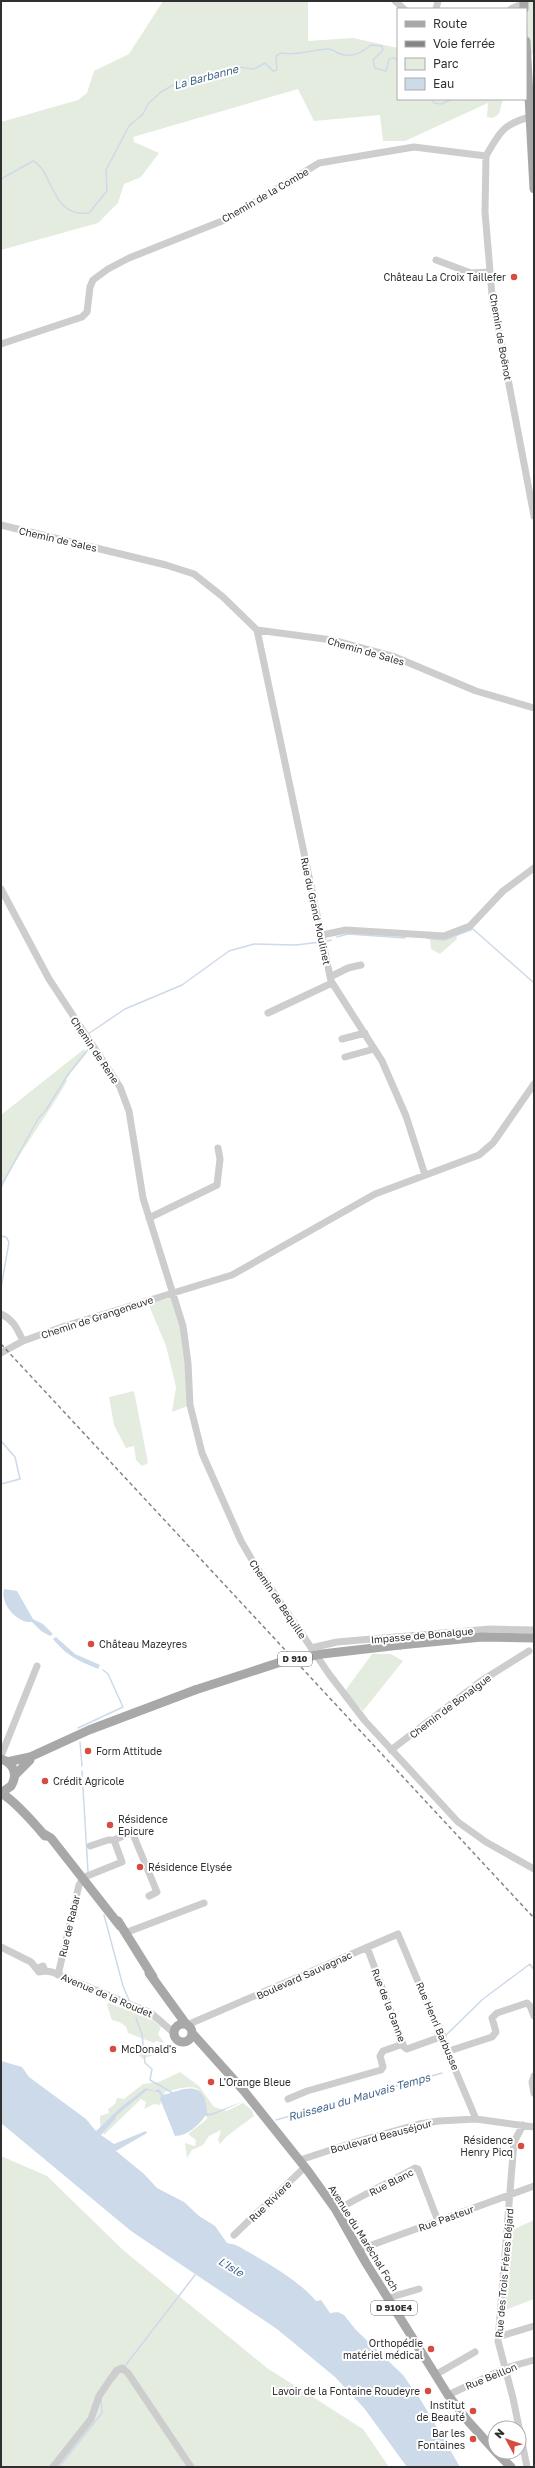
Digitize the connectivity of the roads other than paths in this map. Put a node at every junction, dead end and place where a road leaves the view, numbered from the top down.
1 (395, 1) edge
2 (524, 4) edge
3 (403, 8) edge
4 (514, 8) edge
5 (527, 46) edge
6 (531, 68) edge
7 (532, 108) edge
8 (532, 120) edge
9 (486, 156) junction
10 (534, 189) edge
11 (436, 260) dead end
12 (490, 272) junction
13 (1, 344) edge
14 (534, 516) edge
15 (1, 525) edge
16 (257, 630) junction
17 (534, 708) edge
18 (534, 868) edge
19 (1, 889) edge
20 (322, 935) junction
21 (361, 965) dead end
22 (331, 980) junction
23 (268, 1013) dead end
24 (364, 1033) junction
25 (342, 1039) dead end
26 (374, 1049) junction
27 (345, 1057) dead end
28 (534, 1084) edge
29 (218, 1148) dead end
30 (425, 1175) junction
31 (149, 1218) junction
32 (172, 1293) junction
33 (1, 1314) edge
34 (23, 1341) junction
35 (1, 1353) edge
36 (534, 1630) edge
37 (534, 1638) edge
38 (311, 1648) junction
39 (529, 1650) dead end
40 (37, 1666) dead end
41 (65, 1741) junction
42 (391, 1750) junction
43 (3, 1759) edge
44 (15, 1775) junction
45 (11, 1786) junction
46 (1, 1793) edge
47 (16, 1803) junction
48 (114, 1840) junction
49 (90, 1846) dead end
50 (534, 1869) edge
51 (85, 1878) junction
52 (149, 1896) dead end
53 (204, 1903) dead end
54 (123, 1930) junction
55 (398, 1934) joint
56 (1, 1947) edge
57 (367, 1947) junction
58 (58, 1975) junction
59 (534, 2016) edge
60 (182, 2029) junction
61 (443, 2036) junction
62 (403, 2044) junction
63 (449, 2051) junction
64 (534, 2076) edge
65 (534, 2093) edge
66 (288, 2099) dead end
67 (476, 2119) junction
68 (523, 2125) junction
69 (534, 2127) edge
70 (303, 2164) junction
71 (534, 2186) edge
72 (511, 2194) junction
73 (336, 2210) junction
74 (438, 2221) junction
75 (234, 2236) dead end
76 (358, 2250) junction
77 (419, 2289) dead end
78 (388, 2298) junction
79 (534, 2326) edge
80 (498, 2337) junction
81 (475, 2352) dead end
82 (534, 2360) edge
83 (506, 2368) junction
84 (436, 2375) junction
85 (448, 2395) junction
86 (487, 2443) edge
87 (504, 2460) edge
88 (534, 2465) edge
89 (53, 2467) edge
90 (190, 2467) edge
91 (511, 2467) edge
92 (528, 2467) edge

1 - 3 street
2 - 4 street
5 - 6 main road
6 - 7 main road
7 - 8 main road
8 - 9 street
8 - 10 main road
9 - 12 street, Chemin de Boënot
9 - 13 street, Chemin de la Combe
11 - 12 street
12 - 14 street, Chemin de Boënot
15 - 16 street, Chemin de Sales
16 - 17 street, Chemin de Sales
16 - 20 street, Rue du Grand Moulinet
18 - 20 street
19 - 31 street, Chemin de Rene
20 - 22 street, Rue du Grand Moulinet
21 - 22 street
22 - 23 street
22 - 24 street, Rue du Grand Moulinet
24 - 25 street
24 - 26 street, Rue du Grand Moulinet
26 - 27 street
26 - 30 street, Rue du Grand Moulinet
28 - 30 street, Chemin de Grangeneuve
29 - 31 street
30 - 32 street, Chemin de Grangeneuve
31 - 32 street, Chemin de Rene
32 - 34 street, Chemin de Grangeneuve
32 - 38 street, Chemin de Bequille
33 - 34 street
34 - 35 street, Chemin de Grangeneuve
36 - 38 street, Impasse de Bonalgue
37 - 41 main road, D 910, bridge
38 - 42 street, Chemin de Bequille
39 - 42 street, Chemin de Bonalgue
40 - 43 street
41 - 43 main road, D 910
41 - 44 main road, D 910
42 - 50 street, Chemin de Bequille
43 - 44 main road
44 - 45 main road
45 - 46 main road
45 - 47 main road
46 - 47 main road
47 - 51 main road
48 - 49 street
48 - 51 street
48 - 52 street
51 - 54 main road, D 910E4
51 - 58 street, Rue de Rabar
53 - 54 street
54 - 60 main road, D 910E4
55 - 57 street, Boulevard Sauvagnac
55 - 61 street, Rue Henri Barbusse
56 - 58 street, Avenue de la Roudet
57 - 60 street, Boulevard Sauvagnac
57 - 62 street, Rue de la Ganne
58 - 60 street, Avenue de la Roudet
59 - 63 street
60 - 70 main road, Avenue du Maréchal Foch / D 910E4
61 - 62 street, Rue de la Ganne
61 - 63 street, Rue Henri Barbusse
62 - 66 street
63 - 67 street, Rue Henri Barbusse
64 - 65 street
67 - 68 street, Boulevard Beauséjour
67 - 70 street, Boulevard Beauséjour
68 - 69 street, Boulevard Beauséjour
68 - 72 street, Rue des Trois Frères Béjard
70 - 73 main road, Avenue du Maréchal Foch / D 910E4
70 - 75 street, Rue Riviere
71 - 72 street, Rue Pasteur
72 - 74 street, Rue Pasteur
72 - 80 street, Rue des Trois Frères Béjard
73 - 74 street, Rue Blanc
73 - 76 main road, Avenue du Maréchal Foch / D 910E4
74 - 76 street, Rue Pasteur
76 - 78 main road, Avenue du Maréchal Foch / D 910E4
77 - 78 street
78 - 84 main road, Avenue du Maréchal Foch / D 910E4
79 - 80 street
80 - 83 street, Rue des Trois Frères Béjard
81 - 84 street
82 - 83 street, Rue Beillon
83 - 85 street, Rue Beillon
83 - 92 street, Rue des Trois Frères Béjard
84 - 85 main road, Avenue du Maréchal Foch / D 910E4
85 - 86 main road, Avenue du Maréchal Foch / D 910E4
87 - 91 main road, Avenue du Maréchal Foch / D 910E4
88 - 92 street
89 - 90 street

